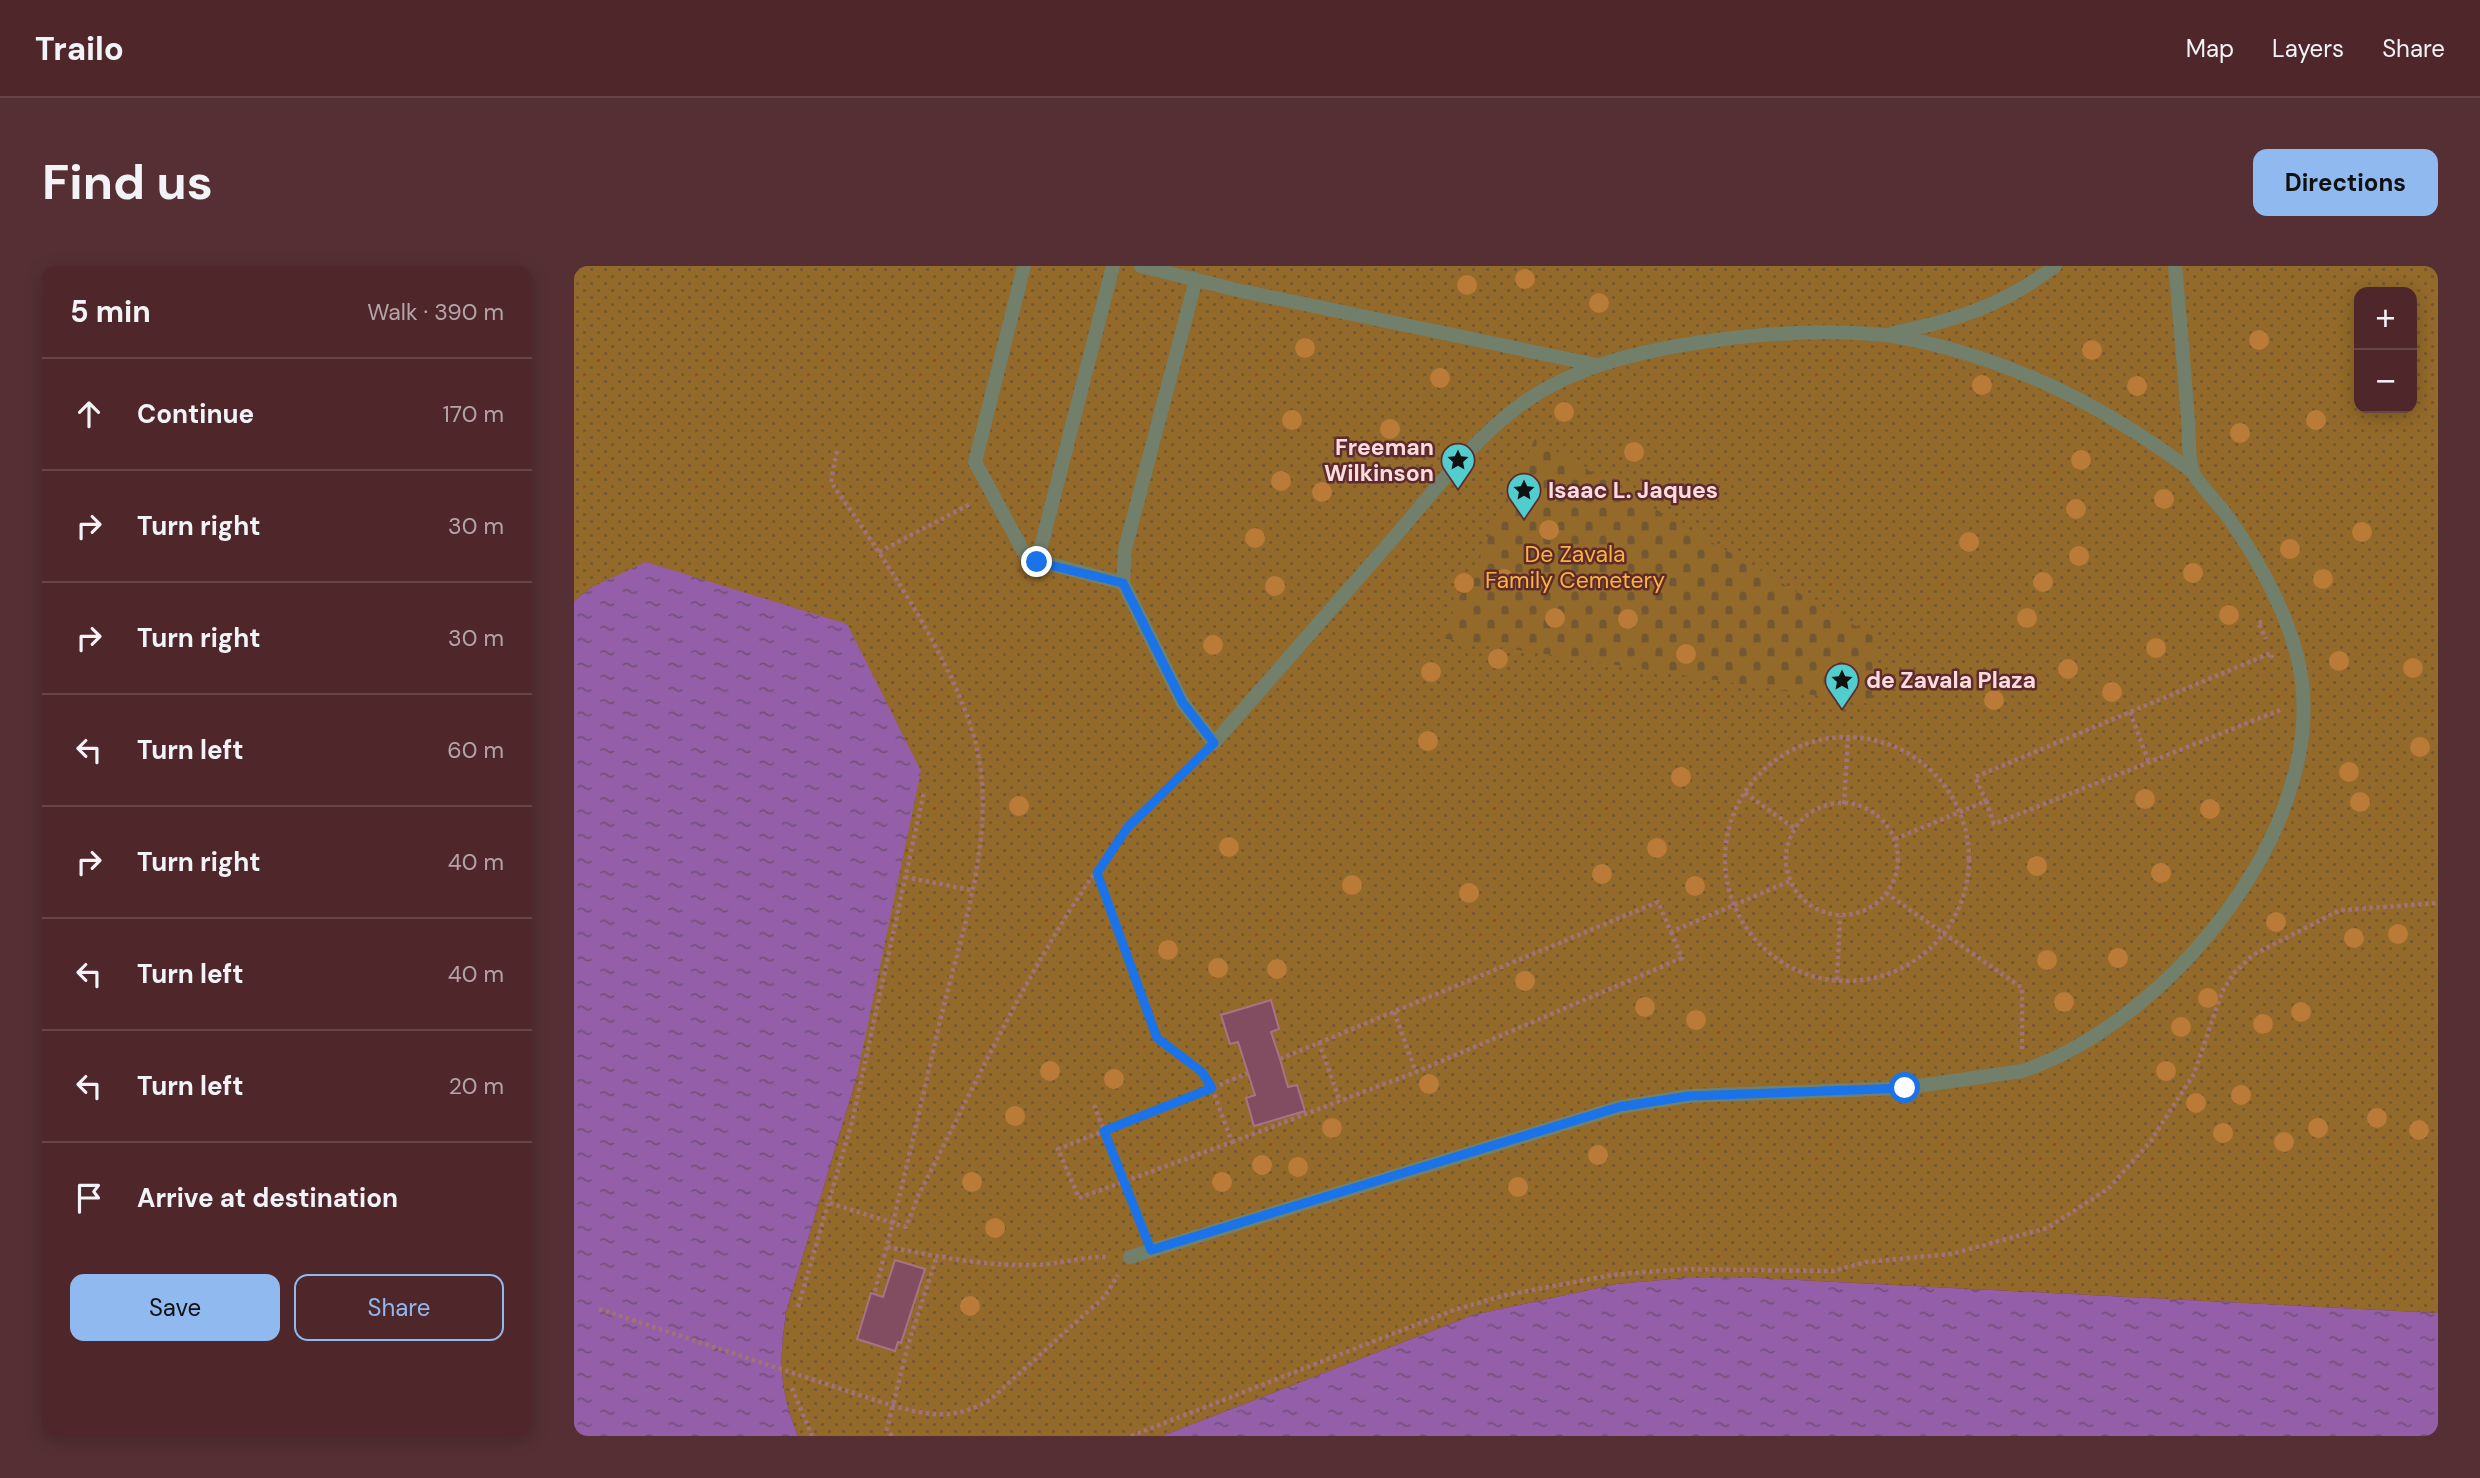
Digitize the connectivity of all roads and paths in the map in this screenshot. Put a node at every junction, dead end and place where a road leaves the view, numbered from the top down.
1 (1024, 266) edge
2 (1113, 266) edge
3 (1141, 266) edge
4 (2055, 266) edge
5 (2175, 266) edge
6 (1196, 279) junction
7 (1885, 335) junction
8 (1597, 365) junction
9 (837, 451) dead end
10 (2193, 472) junction
11 (991, 492) junction
12 (879, 552) junction
13 (1037, 562) junction
14 (1123, 583) junction
15 (2274, 663) dead end
16 (2279, 697) dead end
17 (2280, 710) junction
18 (2130, 712) junction
19 (2279, 722) dead end
20 (1847, 737) junction
21 (1214, 743) junction
22 (2150, 762) junction
23 (923, 792) dead end
24 (1745, 793) junction
25 (1986, 802) junction
26 (1844, 804) junction
27 (1959, 813) junction
28 (1794, 828) junction
29 (1895, 839) junction
30 (1097, 873) junction
31 (905, 877) junction
32 (1790, 881) junction
33 (971, 890) junction
34 (1886, 893) junction
35 (2438, 903) edge
36 (1733, 904) junction
37 (1840, 916) junction
38 (1671, 932) junction
39 (1944, 933) junction
40 (1838, 980) junction
41 (1394, 1012) junction
42 (1319, 1042) junction
43 (1279, 1059) dead end
44 (2022, 1071) junction
45 (1416, 1072) junction
46 (1248, 1073) dead end
47 (1212, 1088) junction
48 (1340, 1102) junction
49 (1094, 1105) dead end
50 (1104, 1131) junction
51 (1232, 1142) junction
52 (1124, 1181) junction
53 (830, 1203) junction
54 (894, 1223) junction
55 (887, 1247) junction
56 (1151, 1250) junction
57 (937, 1256) junction
58 (1130, 1257) junction
59 (874, 1294) dead end
60 (798, 1307) dead end
61 (599, 1309) dead end
62 (792, 1388) dead end
63 (893, 1406) junction
64 (812, 1436) edge
65 (892, 1436) edge
66 (1131, 1436) edge

1 - 11 street
2 - 13 street
3 - 6 street
4 - 7 street
5 - 10 street
6 - 8 street
6 - 14 street
7 - 8 street
7 - 10 street
8 - 21 street
9 - 12 path
10 - 44 street
11 - 12 path
11 - 13 street
12 - 33 path
13 - 14 street
14 - 21 street
15 - 18 path
16 - 17 path
17 - 19 path
17 - 22 path
18 - 22 path
18 - 25 path
20 - 24 path
20 - 26 path
20 - 27 path
21 - 30 path
22 - 25 path
23 - 31 path
24 - 28 path
24 - 36 path
25 - 27 path
26 - 28 path
26 - 29 path
27 - 29 path
27 - 39 path
28 - 32 path
29 - 34 path
30 - 47 path
30 - 54 path
31 - 33 path
31 - 53 path
32 - 36 path
32 - 37 path
33 - 54 path
34 - 37 path
34 - 39 path
35 - 66 path
36 - 38 path
36 - 40 path
37 - 40 path
38 - 41 path
38 - 45 path
39 - 40 path
39 - 44 path
41 - 42 path
41 - 45 path
42 - 43 path
42 - 48 path
44 - 56 street
45 - 48 path
46 - 47 path
47 - 50 path
47 - 51 path
48 - 51 path
49 - 50 path
50 - 52 path
50 - 52 path
51 - 52 path
52 - 56 path
53 - 54 path
53 - 60 path
54 - 55 path
55 - 57 path
55 - 59 path
56 - 58 street
57 - 58 path
57 - 63 path
58 - 63 path
61 - 63 path
62 - 64 path
63 - 65 path

